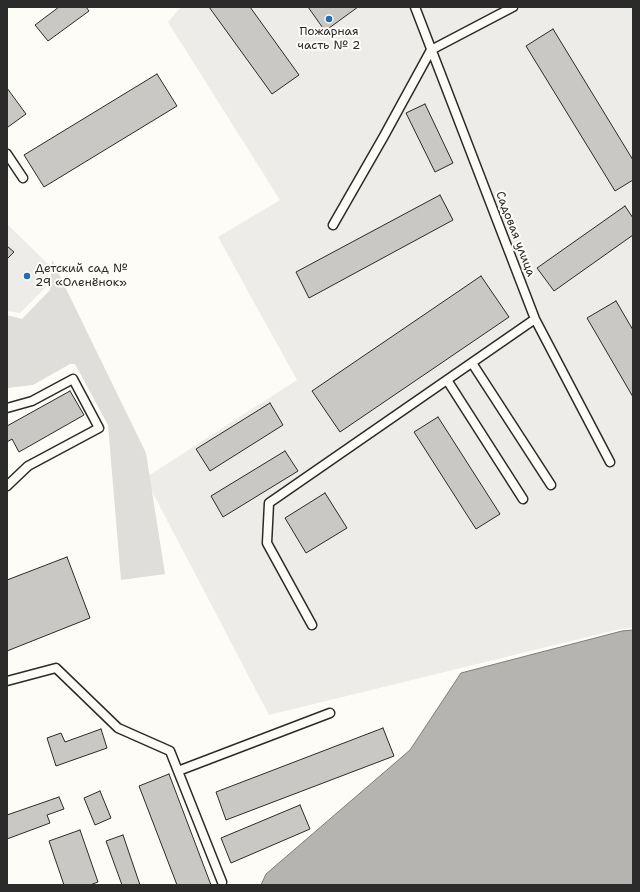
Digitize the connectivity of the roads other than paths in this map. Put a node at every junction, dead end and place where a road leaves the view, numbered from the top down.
1 (414, 7) edge
2 (513, 7) edge
3 (431, 50) junction
4 (7, 154) edge
5 (23, 178) dead end
6 (333, 225) dead end
7 (535, 319) junction
8 (472, 363) junction
9 (447, 380) junction
10 (7, 408) edge
11 (610, 462) dead end
12 (551, 485) dead end
13 (7, 486) edge
14 (524, 500) dead end
15 (312, 625) dead end
16 (7, 681) edge
17 (330, 713) dead end
18 (178, 771) junction
19 (222, 882) dead end

1 - 3 lane, Садовая улица
2 - 3 lane
3 - 6 lane
3 - 7 lane, Садовая улица
4 - 5 lane
7 - 8 lane
7 - 11 lane, Садовая улица
8 - 9 lane
8 - 12 lane
9 - 14 lane
9 - 15 lane
10 - 13 lane
16 - 18 lane
17 - 18 lane
18 - 19 lane

